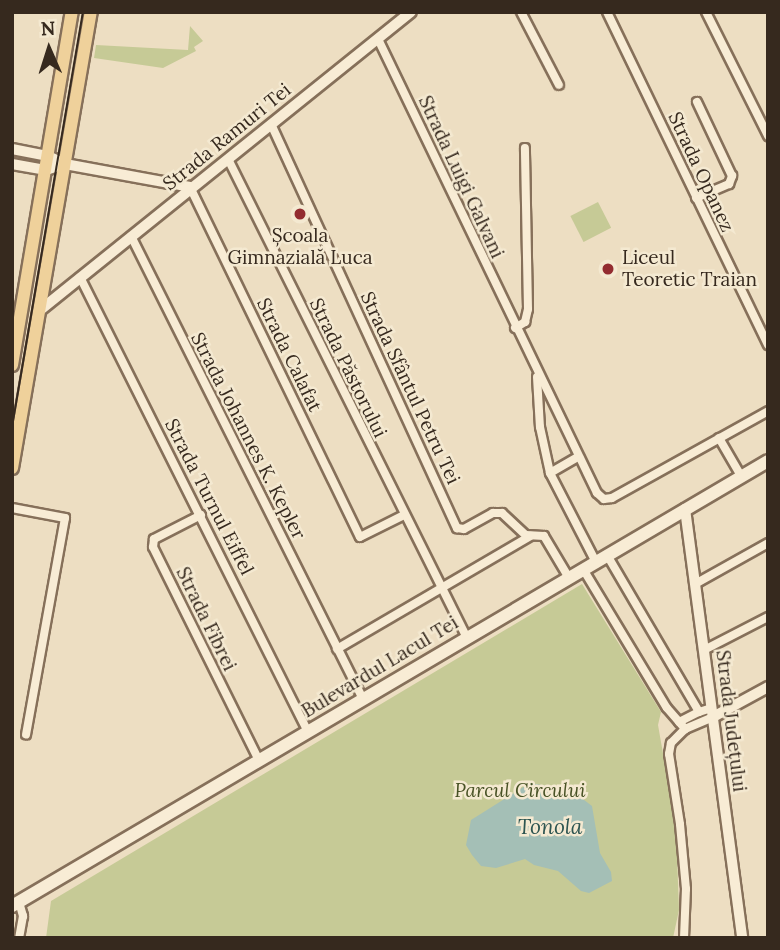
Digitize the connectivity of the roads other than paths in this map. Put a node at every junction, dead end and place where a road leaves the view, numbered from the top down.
1 (72, 12) edge
2 (91, 12) edge
3 (411, 12) edge
4 (521, 12) edge
5 (607, 12) edge
6 (706, 12) edge
7 (378, 39) junction
8 (559, 85) dead end
9 (697, 102) dead end
10 (271, 124) junction
11 (768, 136) edge
12 (525, 148) dead end
13 (12, 149) edge
14 (48, 156) junction
15 (228, 159) junction
16 (12, 164) edge
17 (65, 164) junction
18 (46, 170) junction
19 (162, 179) junction
20 (190, 187) junction
21 (696, 198) junction
22 (164, 210) junction
23 (131, 236) junction
24 (80, 277) junction
25 (44, 287) junction
26 (65, 289) junction
27 (39, 311) junction
28 (515, 328) junction
29 (768, 345) edge
30 (12, 365) edge
31 (537, 374) junction
32 (768, 411) edge
33 (719, 438) junction
34 (578, 457) junction
35 (768, 461) edge
36 (12, 468) edge
37 (550, 473) junction
38 (741, 477) junction
39 (12, 508) edge
40 (685, 509) junction
41 (201, 515) junction
42 (404, 515) junction
43 (530, 536) junction
44 (768, 543) edge
45 (602, 559) junction
46 (583, 569) junction
47 (569, 578) junction
48 (695, 584) junction
49 (441, 591) junction
50 (768, 617) edge
51 (467, 638) junction
52 (337, 649) junction
53 (704, 650) junction
54 (768, 687) edge
55 (363, 699) junction
56 (699, 712) junction
57 (712, 713) junction
58 (682, 726) junction
59 (308, 732) junction
60 (26, 735) dead end
61 (258, 761) junction
62 (15, 904) edge
63 (19, 938) edge
64 (684, 938) edge
65 (742, 938) edge

1 - 14 main road
2 - 17 main road
3 - 7 street, Strada Ramuri Tei
4 - 8 street
5 - 21 street, Strada Opanez
6 - 11 street
7 - 10 street, Strada Ramuri Tei
7 - 28 street, Strada Luigi Galvani
9 - 21 street
10 - 15 street, Strada Ramuri Tei
10 - 43 street, Strada Sfântul Petru Tei
12 - 28 street, Strada Luigi Galvani
13 - 14 street
14 - 17 street
14 - 18 main road
15 - 20 street, Strada Ramuri Tei
15 - 42 street, Strada Păstorului
16 - 18 street
17 - 18 street
17 - 19 street
17 - 25 main road
18 - 30 main road
19 - 20 street
19 - 22 street
20 - 22 street, Strada Ramuri Tei
20 - 42 street, Strada Calafat
21 - 29 street, Strada Opanez
22 - 23 street, Strada Ramuri Tei
23 - 24 street, Strada Ramuri Tei
23 - 52 street, Strada Johannes K. Kepler
24 - 26 street, Strada Ramuri Tei
24 - 41 street, Strada Turnul Eiffel
25 - 26 street
25 - 27 main road
26 - 27 street, Strada Ramuri Tei
27 - 36 main road
28 - 31 street, Strada Luigi Galvani
31 - 34 street, Strada Luigi Galvani
31 - 37 street, Strada Luigi Galvani
32 - 33 street
33 - 34 street
33 - 38 street
34 - 37 street
35 - 38 main road, Bulevardul Lacul Tei
37 - 45 street, Strada Luigi Galvani
38 - 40 main road, Bulevardul Lacul Tei
39 - 60 street
40 - 45 main road, Bulevardul Lacul Tei
40 - 48 street, Strada Județului
41 - 59 street, Strada Turnul Eiffel
41 - 61 street, Strada Fibrei
42 - 49 street, Strada Păstorului
43 - 47 street, Strada Sfântul Petru Tei
43 - 49 street
44 - 48 street
45 - 46 main road, Bulevardul Lacul Tei
45 - 56 street, Strada Luigi Galvani
46 - 47 main road, Bulevardul Lacul Tei
46 - 58 street
47 - 51 main road, Bulevardul Lacul Tei
48 - 53 street, Strada Județului
49 - 51 street, Strada Păstorului
49 - 52 street
50 - 53 street
51 - 55 main road, Bulevardul Lacul Tei
52 - 55 street, Strada Johannes K. Kepler
53 - 57 street, Strada Județului
54 - 57 street
55 - 59 main road, Bulevardul Lacul Tei
56 - 57 street
56 - 58 street
57 - 58 street
57 - 65 street, Strada Județului
58 - 64 street
59 - 61 main road, Bulevardul Lacul Tei
61 - 62 main road, Bulevardul Lacul Tei
62 - 63 street

